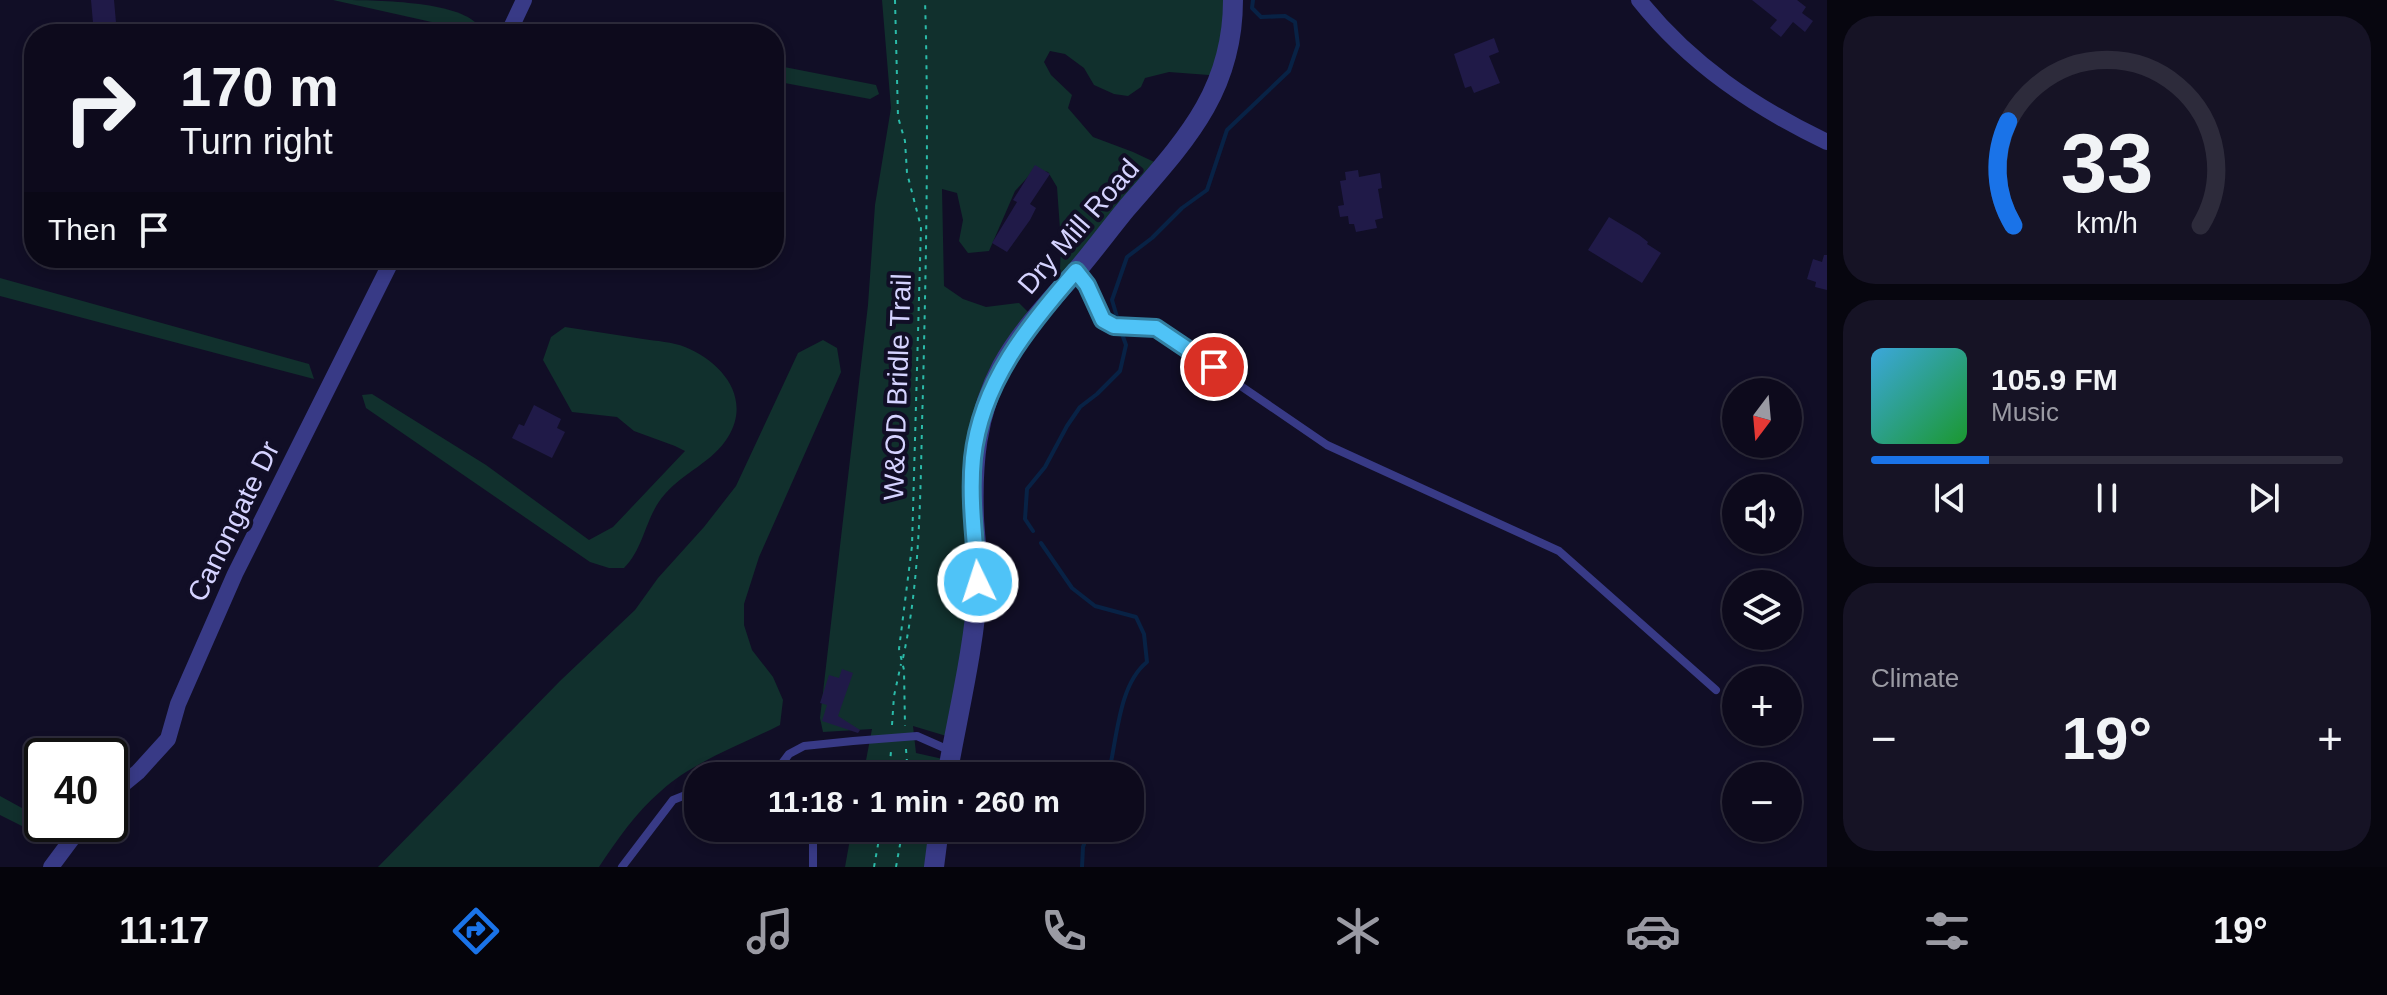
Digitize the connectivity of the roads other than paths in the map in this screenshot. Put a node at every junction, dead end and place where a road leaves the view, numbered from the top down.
1 (524, 0) edge
2 (1233, 0) edge
3 (1639, 0) edge
4 (513, 24) edge
5 (1827, 142) edge
6 (388, 268) edge
7 (1076, 271) junction
8 (1716, 690) dead end
9 (951, 751) junction
10 (783, 762) edge
11 (949, 762) edge
12 (128, 780) edge
13 (684, 796) edge
14 (70, 842) edge
15 (813, 842) edge
16 (937, 842) edge
17 (51, 867) edge
18 (622, 867) edge
19 (813, 867) edge
20 (934, 867) edge

1 - 4 street
2 - 7 street, Dry Mill Road
3 - 5 street
6 - 12 street, Canongate Dr
7 - 8 lane
7 - 9 street, Dry Mill Road
9 - 10 lane
9 - 11 street, Dry Mill Road
13 - 18 lane
14 - 17 street
15 - 19 lane
16 - 20 street

